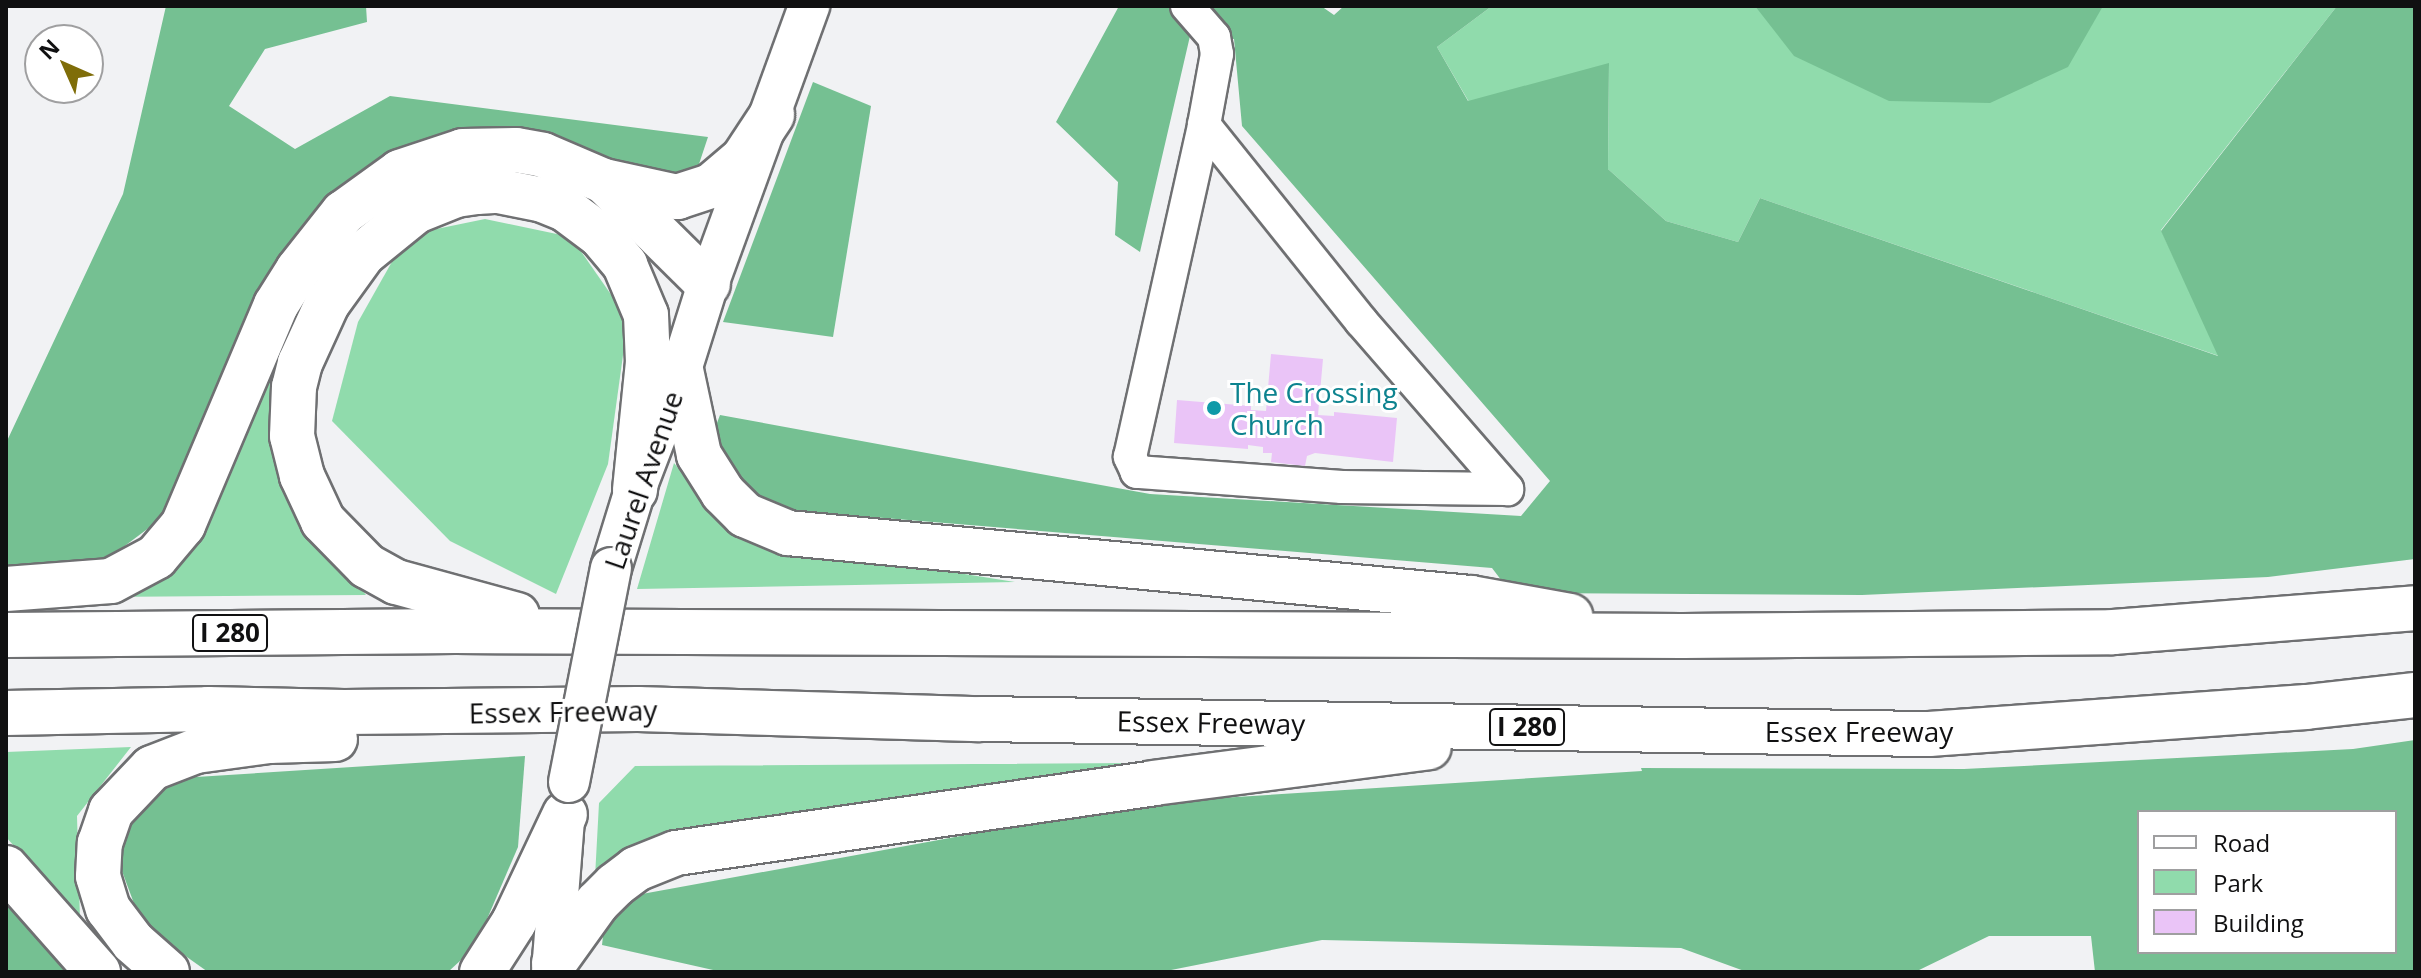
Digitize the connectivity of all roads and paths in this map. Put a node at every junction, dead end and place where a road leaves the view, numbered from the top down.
1 (809, 6) edge
2 (1187, 6) edge
3 (772, 115) junction
4 (1204, 125) junction
5 (604, 181) junction
6 (708, 284) junction
7 (681, 370) junction
8 (635, 490) junction
9 (6, 589) edge
10 (2415, 608) edge
11 (696, 632) junction
12 (6, 635) edge
13 (1683, 636) junction
14 (2415, 695) edge
15 (757, 711) junction
16 (6, 713) edge
17 (1569, 728) junction
18 (567, 798) junction
19 (6, 868) edge
20 (553, 968) edge
21 (98, 972) edge
22 (167, 972) edge
23 (482, 972) edge

1 - 3 main road, Laurel Avenue
2 - 4 street
3 - 5 highway
3 - 6 main road, Laurel Avenue
4 - 4 street
5 - 6 highway
5 - 9 highway
6 - 7 main road, Laurel Avenue
7 - 8 main road, Laurel Avenue
7 - 13 highway
8 - 11 highway
8 - 18 main road, Laurel Avenue, bridge
10 - 13 highway, I 280
11 - 12 highway, I 280
11 - 13 highway, I 280
14 - 17 highway, Essex Freeway / I 280
15 - 16 highway, Essex Freeway / I 280
15 - 17 highway, Essex Freeway / I 280
15 - 22 highway
17 - 20 highway
18 - 20 main road, Laurel Avenue
18 - 23 highway
19 - 21 highway

